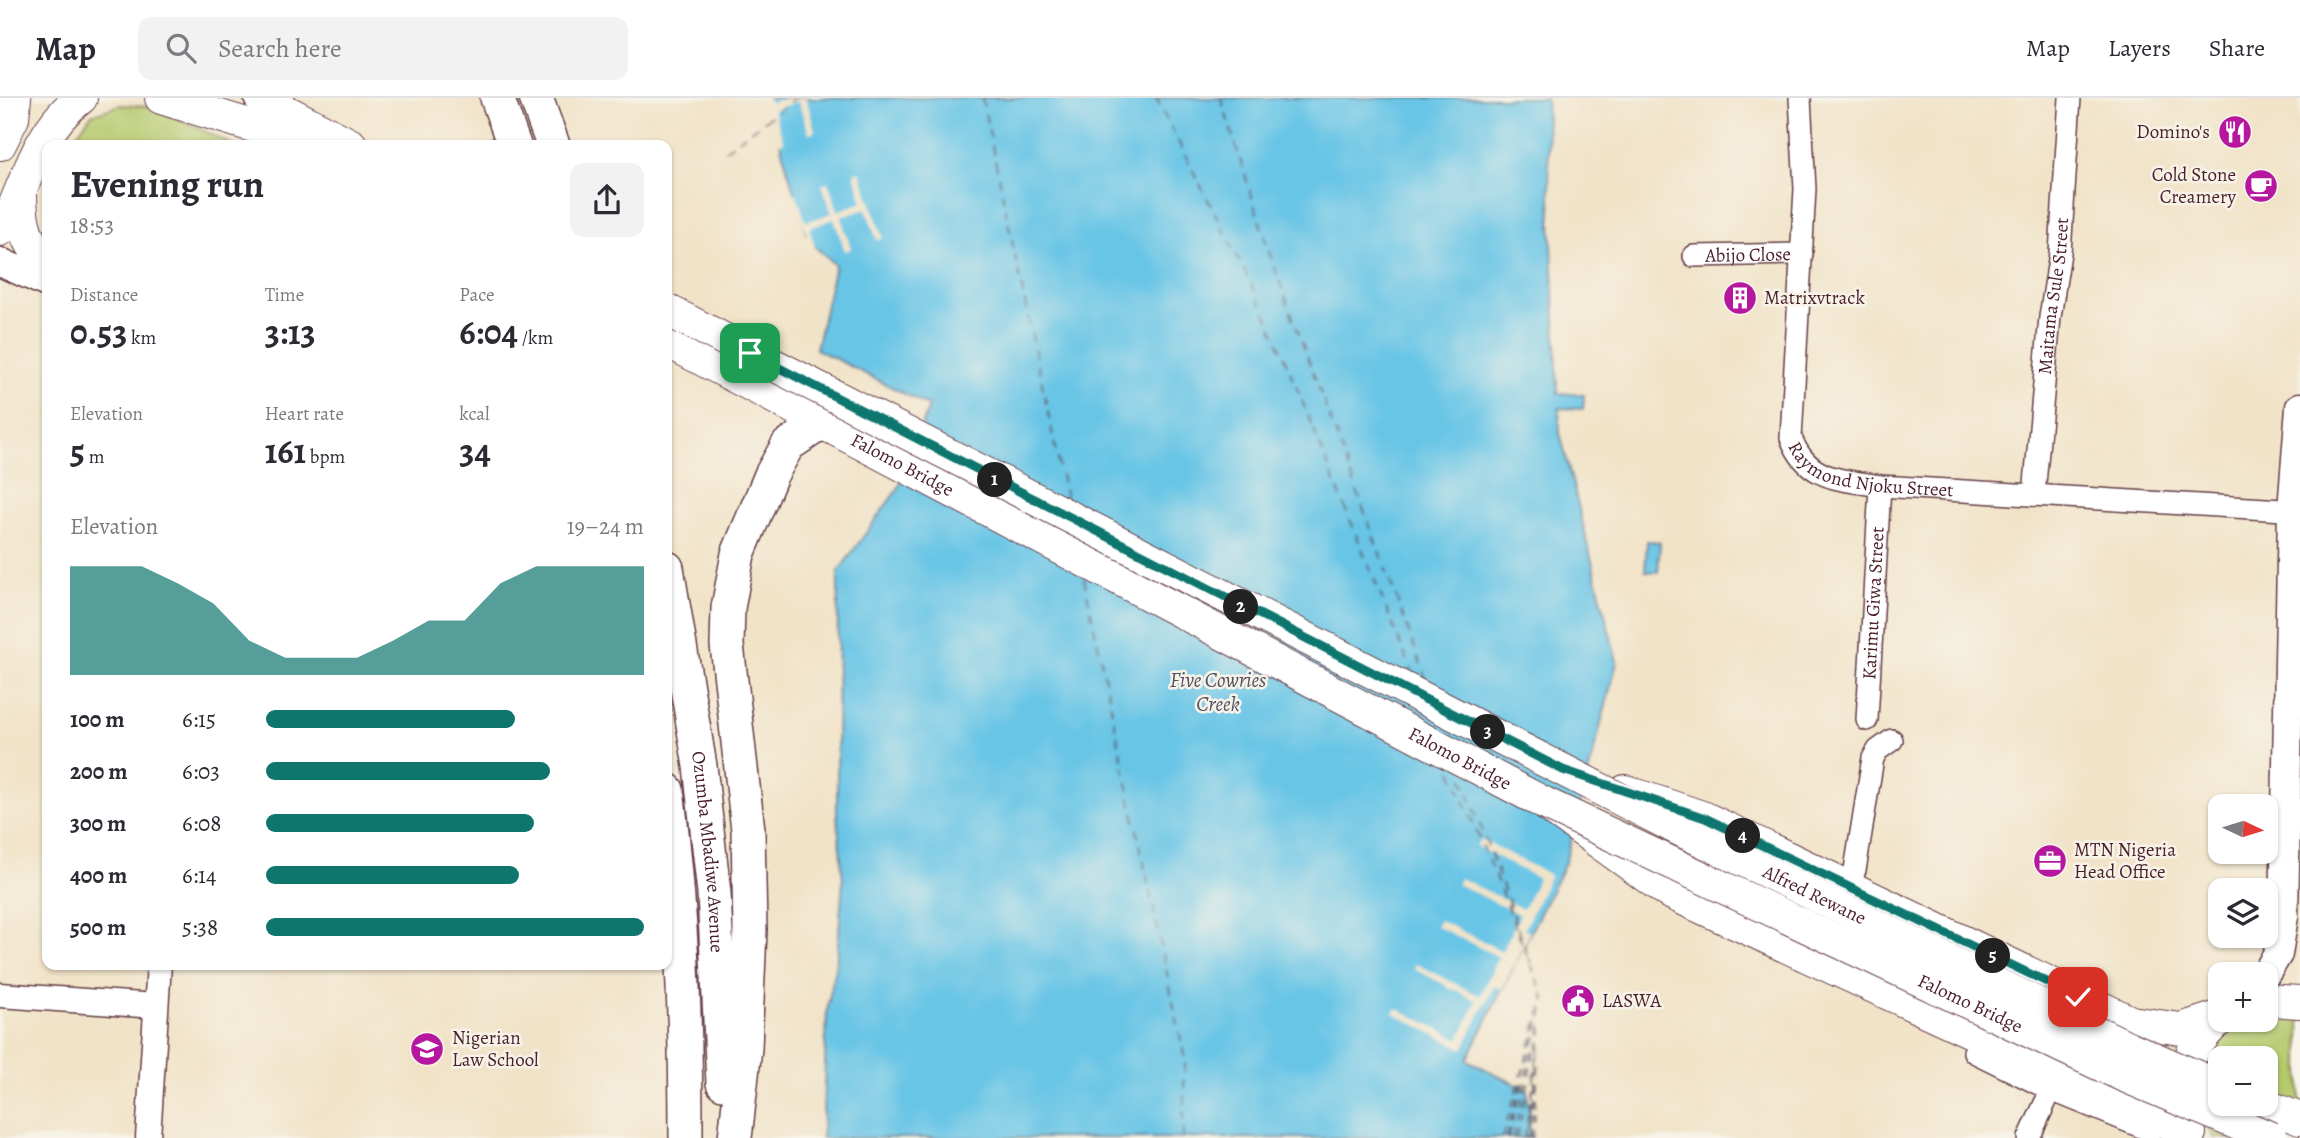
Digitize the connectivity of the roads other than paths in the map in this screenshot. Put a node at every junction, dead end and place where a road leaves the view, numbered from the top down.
1 (15, 98) edge
2 (81, 98) edge
3 (162, 98) edge
4 (207, 98) edge
5 (262, 98) edge
6 (497, 98) edge
7 (536, 98) edge
8 (1800, 98) edge
9 (2070, 98) edge
10 (284, 139) edge
11 (45, 140) edge
12 (342, 140) edge
13 (512, 140) edge
14 (551, 140) edge
15 (0, 144) edge
16 (42, 146) edge
17 (21, 192) junction
18 (0, 230) edge
19 (1802, 254) junction
20 (1694, 256) dead end
21 (42, 257) edge
22 (0, 262) edge
23 (42, 282) edge
24 (672, 313) edge
25 (672, 344) edge
26 (2300, 407) edge
27 (821, 423) junction
28 (1880, 486) junction
29 (2034, 495) junction
30 (2296, 511) edge
31 (672, 598) edge
32 (1867, 720) dead end
33 (1892, 740) dead end
34 (1563, 770) junction
35 (1544, 803) junction
36 (672, 843) edge
37 (1855, 870) dead end
38 (2032, 958) dead end
39 (2273, 962) edge
40 (159, 970) edge
41 (0, 995) edge
42 (2278, 1001) edge
43 (2300, 1002) edge
44 (156, 1006) junction
45 (2208, 1021) edge
46 (2181, 1029) junction
47 (2208, 1029) edge
48 (1974, 1052) dead end
49 (2208, 1081) edge
50 (2051, 1090) junction
51 (2278, 1110) edge
52 (2300, 1119) edge
53 (2184, 1136) edge
54 (148, 1138) edge
55 (686, 1138) edge
56 (725, 1138) edge
57 (735, 1138) edge
58 (2029, 1138) edge
59 (2271, 1138) edge

1 - 15 main road
2 - 11 main road
3 - 10 main road
4 - 10 main road
5 - 12 main road
6 - 13 highway
7 - 14 highway
8 - 19 street, Raymond Njoku Street
9 - 29 street, Maitama Sule Street
16 - 17 main road
17 - 18 main road
17 - 21 main road
19 - 20 street, Abijo Close
19 - 28 street, Raymond Njoku Street
22 - 23 main road
24 - 34 main road, Alfred Rewane, bridge
25 - 27 main road, Falomo Bridge
26 - 30 main road
27 - 35 main road, Falomo Bridge
27 - 57 highway
28 - 29 street, Raymond Njoku Street
28 - 32 street, Karimu Giwa Street
29 - 30 street, Raymond Njoku Street
30 - 39 main road
31 - 56 highway, Ozumba Mbadiwe Avenue
33 - 37 street
34 - 46 main road, bridge
34 - 49 main road, Alfred Rewane, bridge
35 - 53 main road, bridge
35 - 59 main road, Falomo Bridge, bridge
36 - 55 highway, Ozumba Mbadiwe Avenue
38 - 46 street
40 - 44 street
41 - 44 street
42 - 43 main road
44 - 54 street
45 - 46 main road
47 - 53 main road
48 - 50 street
50 - 53 street
50 - 58 street
51 - 52 main road

